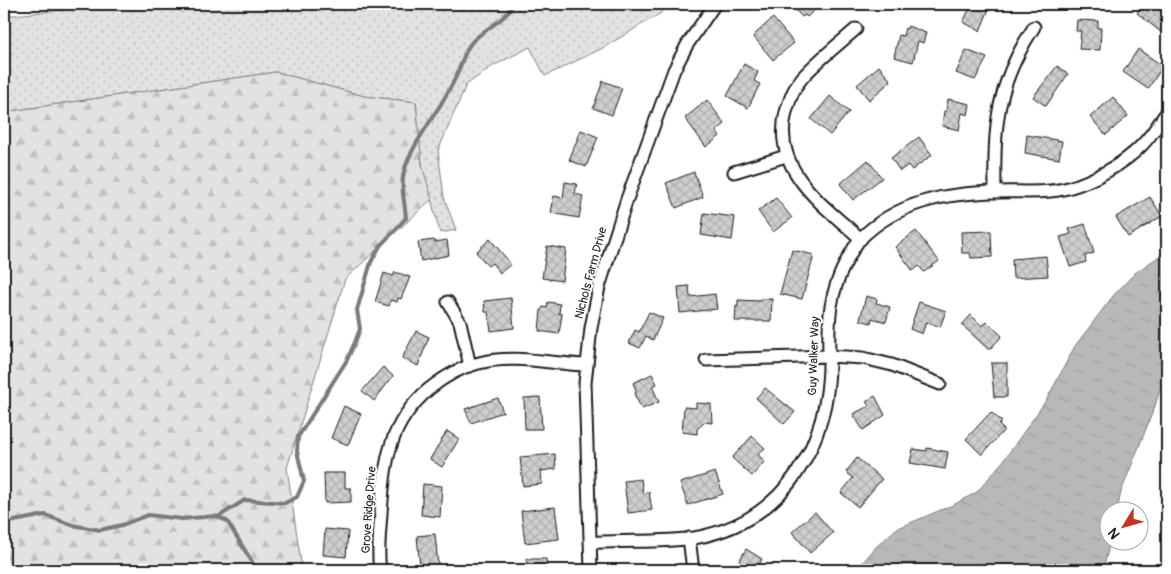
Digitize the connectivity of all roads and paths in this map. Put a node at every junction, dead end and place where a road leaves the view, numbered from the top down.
1 (715, 4) edge
2 (1034, 27) dead end
3 (856, 29) dead end
4 (1167, 112) edge
5 (786, 156) junction
6 (734, 172) dead end
7 (995, 192) junction
8 (861, 238) junction
9 (448, 302) dead end
10 (829, 356) junction
11 (706, 360) dead end
12 (586, 364) junction
13 (470, 366) junction
14 (940, 384) dead end
15 (689, 538) junction
16 (590, 543) junction
17 (380, 570) edge
18 (591, 570) edge
19 (692, 570) edge

1 - 12 street, Nichols Farm Drive
2 - 7 street
3 - 5 street
4 - 7 street, Guy Walker Way
5 - 6 street
5 - 8 street
7 - 8 street, Guy Walker Way
8 - 10 street, Guy Walker Way
9 - 13 street
10 - 11 street
10 - 14 street
10 - 15 street, Guy Walker Way
12 - 13 street, Grove Ridge Drive
12 - 16 street, Nichols Farm Drive
13 - 17 street, Grove Ridge Drive
15 - 16 street, Guy Walker Way
15 - 19 street
16 - 18 street, Nichols Farm Drive

